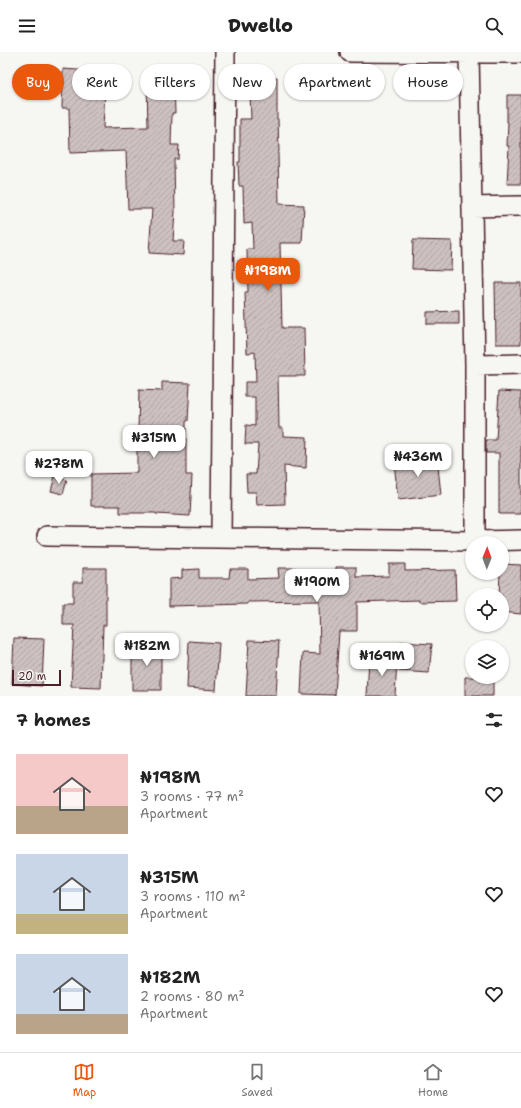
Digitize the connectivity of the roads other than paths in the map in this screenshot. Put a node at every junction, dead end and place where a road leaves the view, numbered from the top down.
1 (225, 52) edge
2 (350, 52) edge
3 (469, 53) junction
4 (521, 53) edge
5 (521, 206) edge
6 (472, 207) junction
7 (521, 364) edge
8 (475, 365) junction
9 (47, 536) dead end
10 (474, 536) edge
11 (222, 538) junction
12 (465, 540) edge
13 (509, 540) edge
14 (521, 540) edge

1 - 11 street
2 - 3 street
3 - 4 street
3 - 6 street
5 - 6 street
6 - 8 street
7 - 8 street
8 - 10 street
9 - 11 street
11 - 12 street
13 - 14 street

